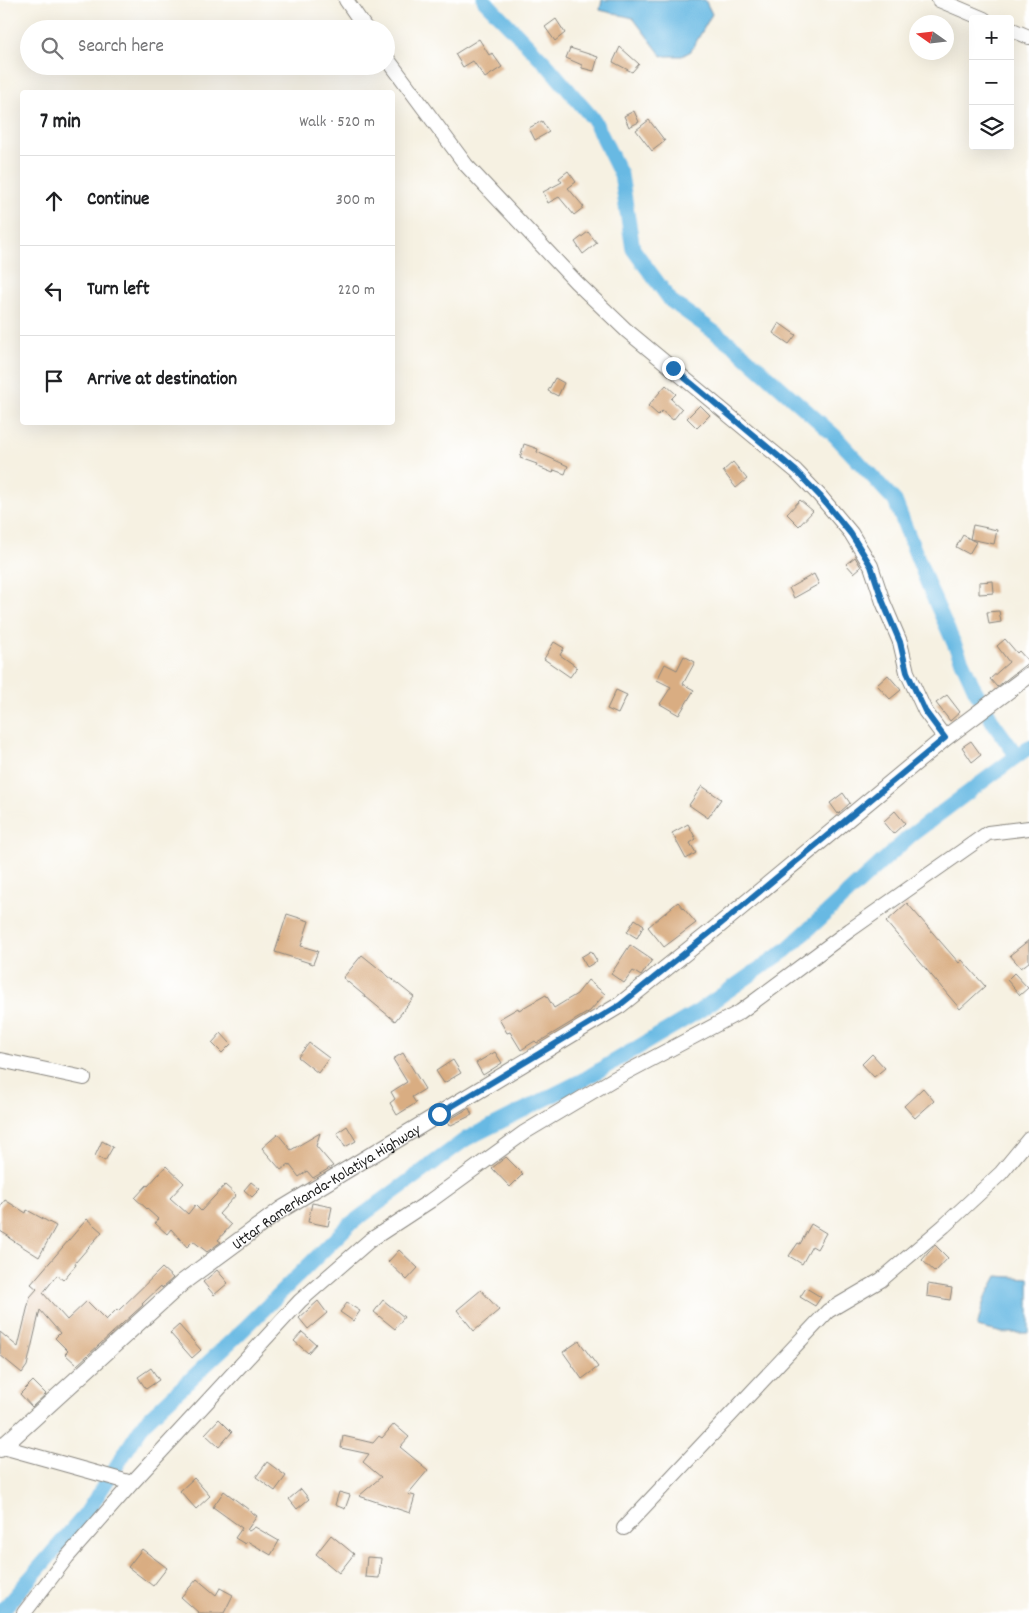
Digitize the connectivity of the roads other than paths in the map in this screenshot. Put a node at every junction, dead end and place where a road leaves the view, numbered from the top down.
1 (346, 0) edge
2 (938, 0) edge
3 (974, 15) edge
4 (360, 20) edge
5 (1014, 31) edge
6 (1029, 37) edge
7 (395, 69) edge
8 (1029, 675) edge
9 (949, 735) junction
10 (1029, 828) edge
11 (0, 1060) edge
12 (84, 1078) dead end
13 (1029, 1139) edge
14 (1, 1447) edge
15 (128, 1483) junction
16 (624, 1528) dead end
17 (24, 1613) edge

1 - 4 street
2 - 3 street
5 - 6 street
7 - 9 street
8 - 9 street, Uttar Ramerkanda-Kolatiya Highway
9 - 14 street, Uttar Ramerkanda-Kolatiya Highway
10 - 15 street
11 - 12 street
13 - 16 street
14 - 15 street
15 - 17 street

